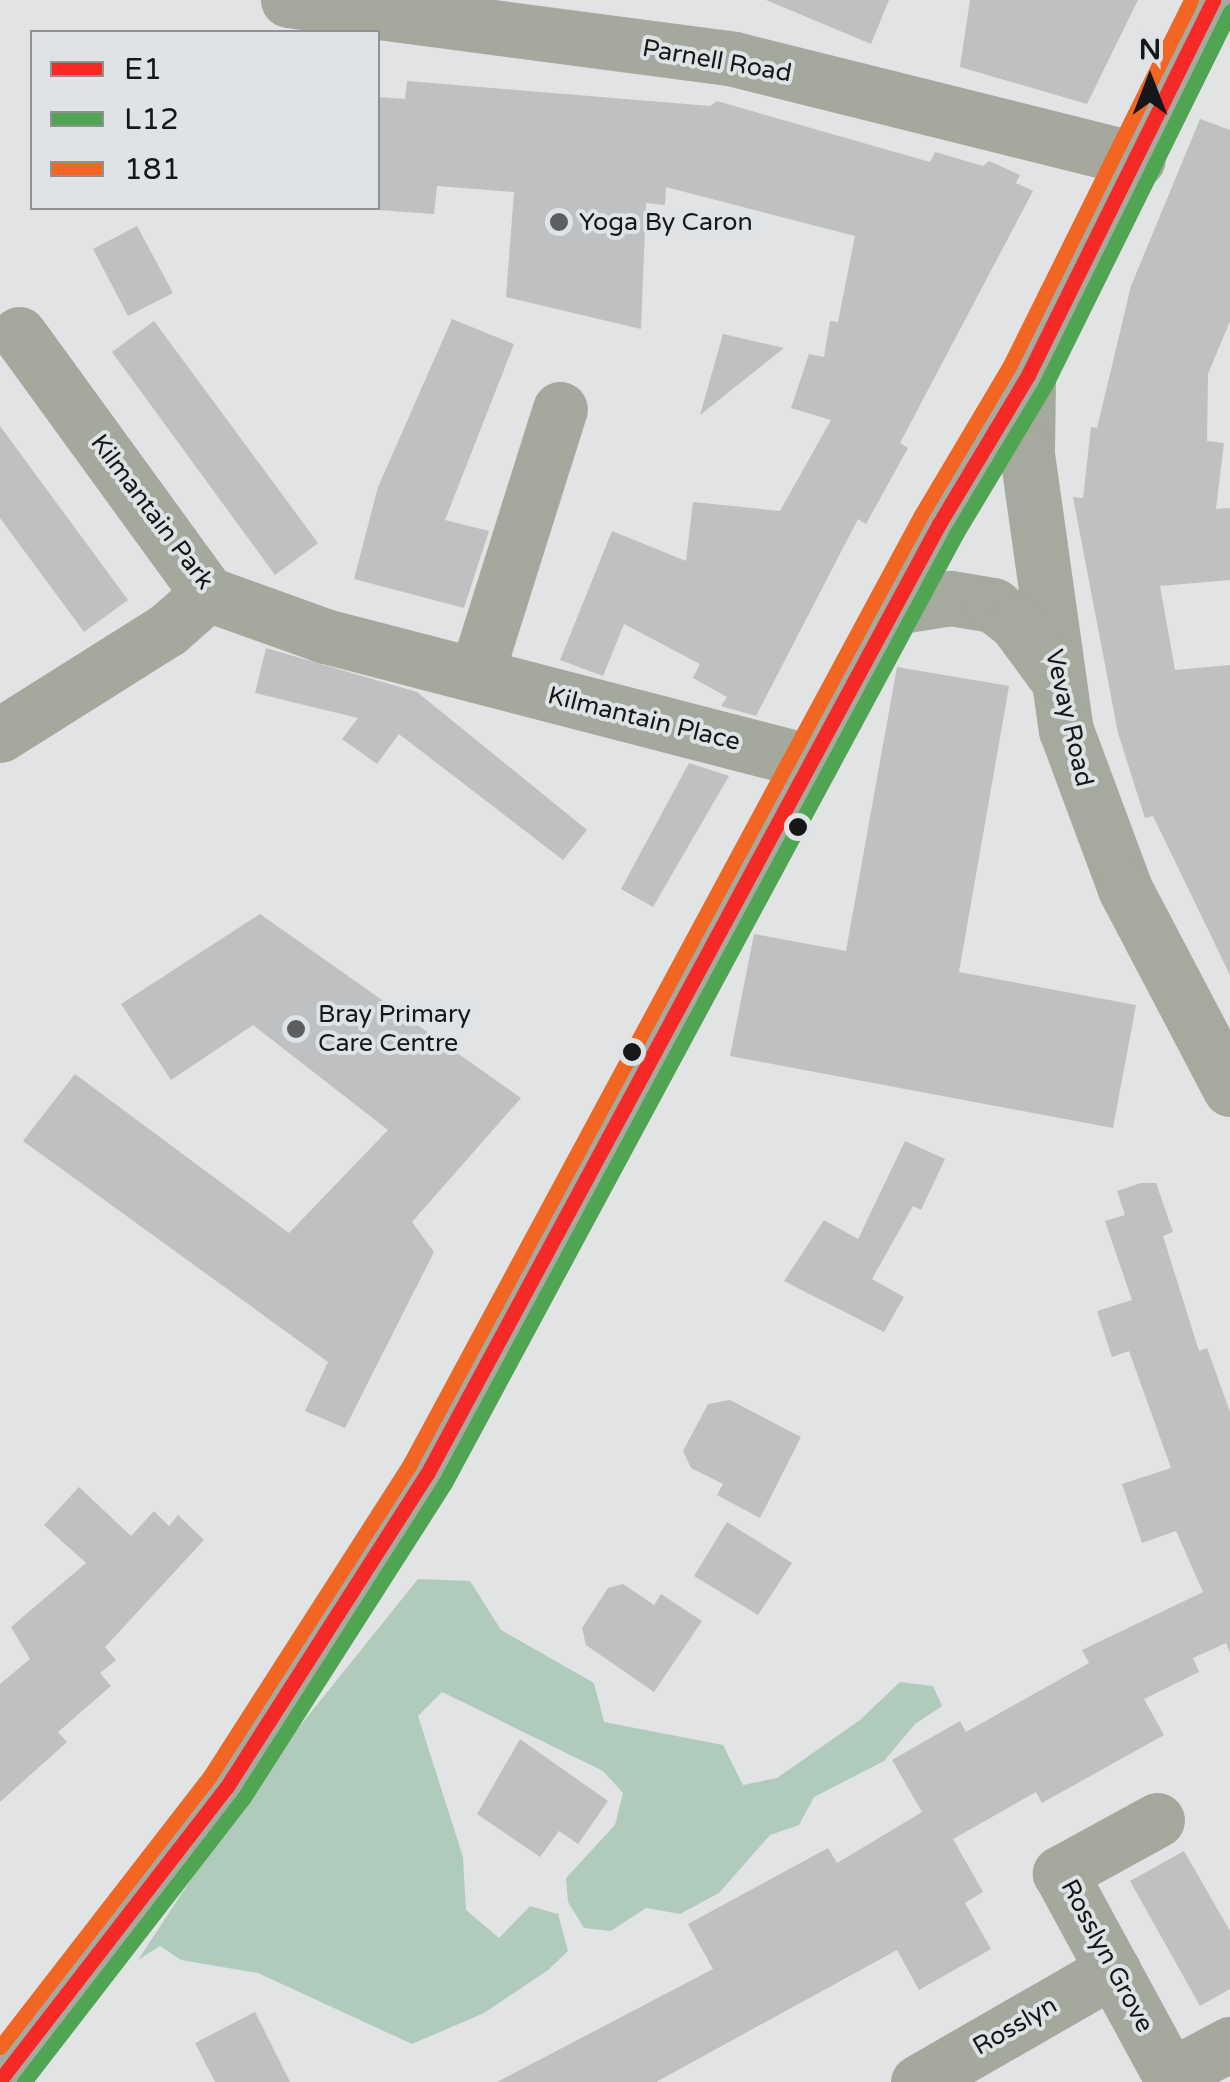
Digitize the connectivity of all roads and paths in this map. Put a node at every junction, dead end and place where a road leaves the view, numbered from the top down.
1 (288, 0) edge
2 (1213, 0) edge
3 (1138, 160) junction
4 (20, 334) dead end
5 (1028, 375) junction
6 (560, 409) dead end
7 (208, 594) junction
8 (894, 608) junction
9 (325, 636) joint
10 (476, 675) junction
11 (1057, 678) junction
12 (0, 735) edge
13 (811, 762) junction
14 (1230, 1089) edge
15 (1157, 1820) dead end
16 (1113, 1970) junction
17 (1230, 2044) edge
18 (15, 2076) edge
19 (918, 2082) edge

1 - 3 street, Parnell Road
2 - 3 main road
3 - 5 main road
4 - 7 street, Kilmantain Park
5 - 8 main road
5 - 11 main road, Vevay Road
6 - 10 street
7 - 9 street, Kilmantain Park
7 - 12 street
8 - 11 main road
8 - 13 main road
9 - 10 street, Kilmantain Place
10 - 13 street, Kilmantain Place
11 - 14 main road, Vevay Road
13 - 18 main road
15 - 16 street, Rosslyn Grove
16 - 17 street, Rosslyn Grove
16 - 19 street, Rosslyn

